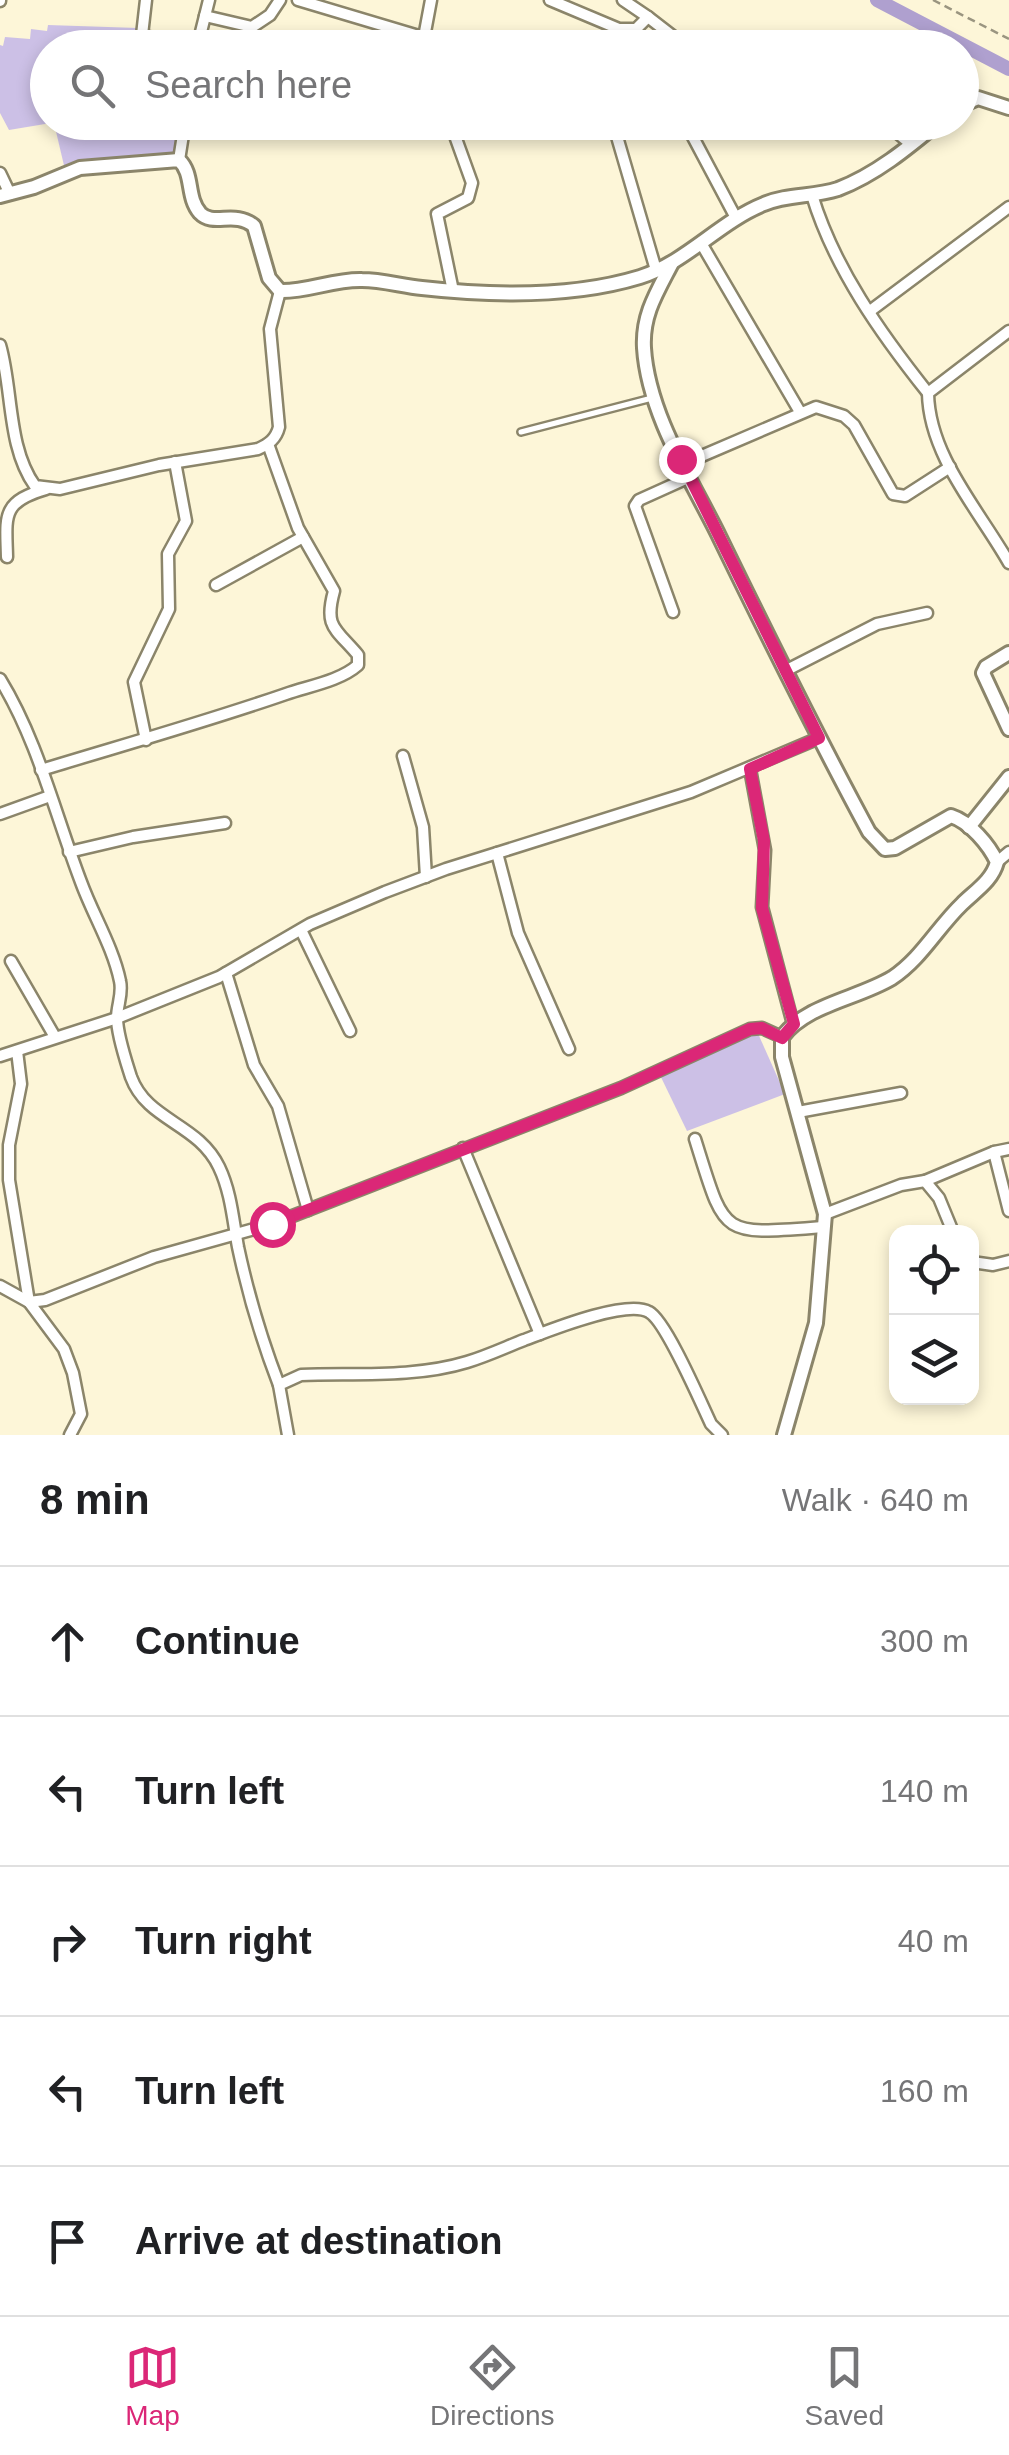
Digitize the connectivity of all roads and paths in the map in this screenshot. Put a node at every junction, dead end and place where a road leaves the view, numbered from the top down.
1 (146, 0) edge
2 (209, 0) edge
3 (280, 0) edge
4 (298, 0) edge
5 (432, 0) edge
6 (550, 0) edge
7 (623, 0) edge
8 (933, 0) edge
9 (205, 16) junction
10 (648, 17) junction
11 (143, 30) edge
12 (202, 30) edge
13 (387, 30) edge
14 (425, 30) edge
15 (665, 30) edge
16 (1009, 40) edge
17 (979, 98) edge
18 (1009, 108) edge
19 (182, 140) edge
20 (456, 140) edge
21 (618, 140) edge
22 (694, 140) edge
23 (906, 140) edge
24 (916, 140) edge
25 (911, 144) junction
26 (179, 160) junction
27 (0, 172) edge
28 (5, 195) edge
29 (812, 195) junction
30 (1009, 207) edge
31 (736, 218) junction
32 (701, 243) junction
33 (672, 263) junction
34 (656, 270) junction
35 (280, 290) junction
36 (453, 290) junction
37 (870, 311) junction
38 (1009, 331) edge
39 (0, 346) edge
40 (928, 392) junction
41 (655, 398) junction
42 (800, 412) junction
43 (521, 432) dead end
44 (268, 444) junction
45 (175, 462) junction
46 (683, 464) junction
47 (950, 467) junction
48 (690, 477) junction
49 (46, 489) junction
50 (303, 537) junction
51 (7, 558) dead end
52 (1009, 562) edge
53 (216, 585) dead end
54 (673, 612) dead end
55 (928, 612) dead end
56 (1009, 653) edge
57 (785, 672) junction
58 (0, 678) edge
59 (1009, 729) edge
60 (819, 738) junction
61 (146, 740) junction
62 (402, 756) dead end
63 (750, 769) junction
64 (41, 770) junction
65 (1009, 777) edge
66 (50, 796) junction
67 (0, 814) edge
68 (225, 823) dead end
69 (969, 827) junction
70 (69, 852) junction
71 (497, 853) junction
72 (1005, 857) edge
73 (426, 877) junction
74 (301, 930) junction
75 (11, 961) dead end
76 (226, 973) junction
77 (117, 1018) junction
78 (794, 1024) junction
79 (350, 1031) dead end
80 (55, 1037) junction
81 (782, 1038) junction
82 (568, 1049) dead end
83 (17, 1051) junction
84 (0, 1056) edge
85 (901, 1093) dead end
86 (798, 1112) junction
87 (695, 1139) dead end
88 (464, 1148) junction
89 (1009, 1149) edge
90 (994, 1152) junction
91 (925, 1181) junction
92 (308, 1210) junction
93 (1009, 1211) edge
94 (824, 1221) junction
95 (950, 1225) edge
96 (236, 1235) junction
97 (1009, 1261) edge
98 (979, 1263) edge
99 (0, 1286) edge
100 (29, 1302) junction
101 (540, 1334) junction
102 (280, 1385) junction
103 (70, 1435) edge
104 (288, 1435) edge
105 (722, 1435) edge
106 (784, 1435) edge

1 - 11 street
2 - 9 street
3 - 9 street
4 - 13 street
5 - 14 street
6 - 10 street
7 - 10 street
8 - 16 path
9 - 12 street
10 - 15 street
17 - 18 street
19 - 26 street
20 - 36 street
21 - 34 street
22 - 31 street
23 - 25 street
24 - 25 street
25 - 29 street
26 - 28 street
26 - 35 street
27 - 28 street
29 - 31 street
29 - 37 street
30 - 37 street
31 - 32 street
32 - 33 street
32 - 42 street
33 - 34 street
33 - 41 street
34 - 36 street
35 - 36 street
35 - 44 street
37 - 40 street
38 - 40 street
39 - 49 street
40 - 47 street
41 - 43 lane
41 - 46 street
42 - 46 street
42 - 47 street
44 - 45 street
44 - 50 street
45 - 49 street
45 - 61 street
46 - 48 street
47 - 52 street
48 - 54 street
48 - 57 street
49 - 51 street
50 - 53 street
50 - 61 street
55 - 57 street
56 - 59 street
57 - 60 street
58 - 64 street
60 - 63 street
60 - 69 street
61 - 64 street
62 - 73 street
63 - 71 street
63 - 78 street
64 - 66 street
65 - 69 street
66 - 67 street
66 - 70 street
68 - 70 street
69 - 72 street
70 - 77 street
71 - 73 street
71 - 82 street
72 - 78 street
73 - 74 street
74 - 76 street
74 - 79 street
75 - 80 street
76 - 77 street
76 - 92 street
77 - 80 street
77 - 96 street
78 - 81 street
80 - 83 street
81 - 86 street
81 - 88 street
83 - 84 street
83 - 100 street
85 - 86 street
86 - 94 street
87 - 94 street
88 - 92 street
88 - 101 street
89 - 90 street
90 - 91 street
90 - 93 street
91 - 94 street
91 - 95 street
92 - 96 street
94 - 106 street
96 - 100 street
96 - 102 street
97 - 98 street
99 - 100 street
100 - 103 street
101 - 102 street
101 - 105 street
102 - 104 street

